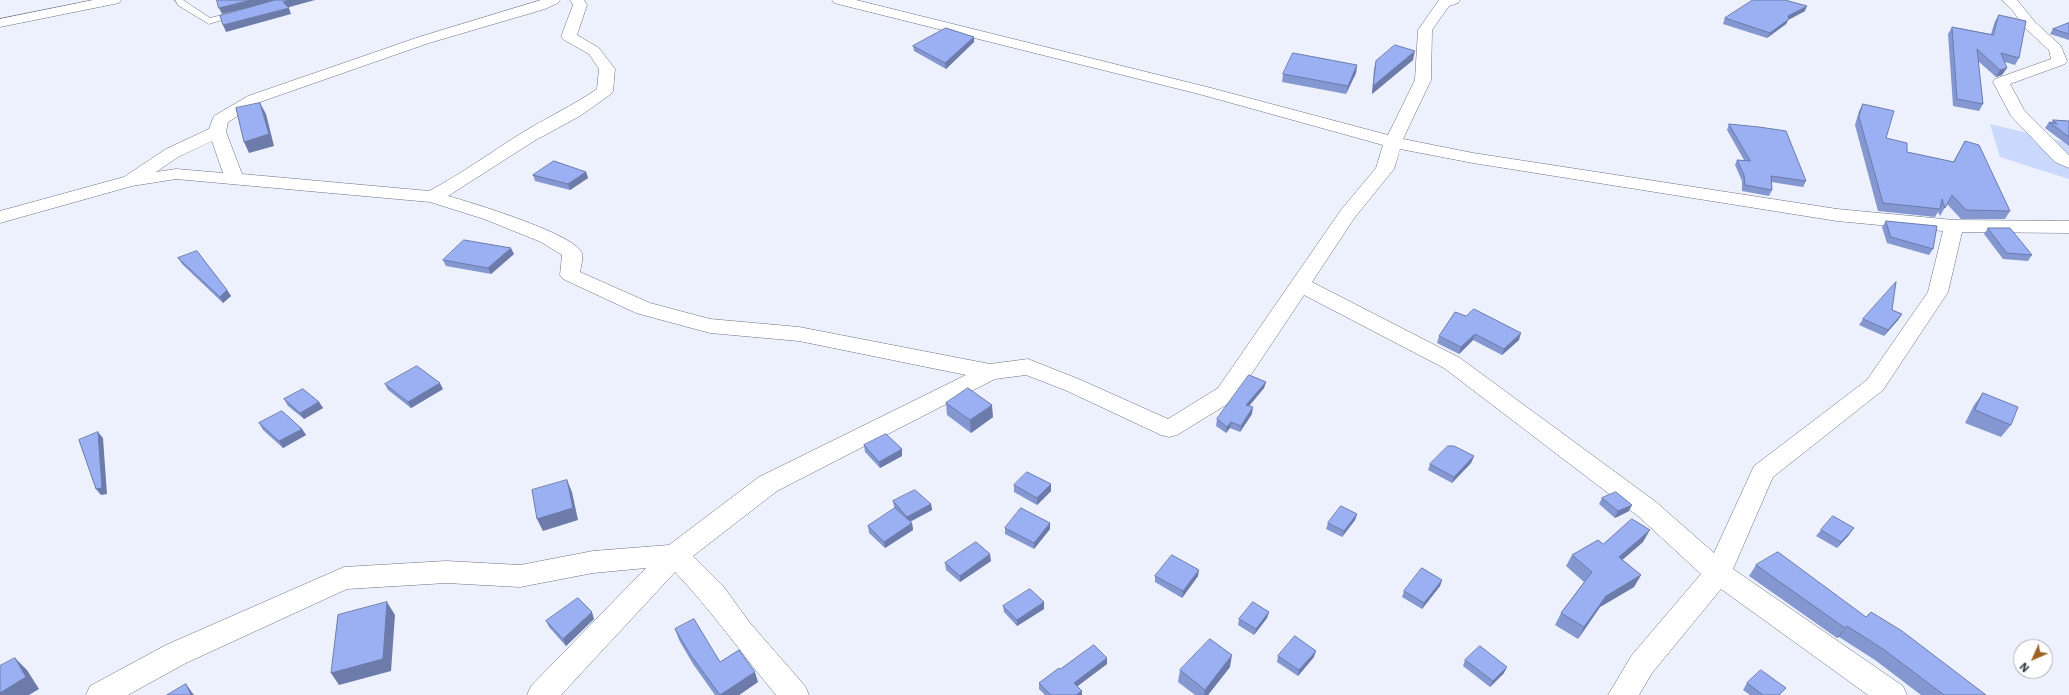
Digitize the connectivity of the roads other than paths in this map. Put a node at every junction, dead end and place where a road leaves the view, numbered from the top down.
1 (114, 0) edge
2 (179, 0) edge
3 (553, 0) edge
4 (577, 0) edge
5 (839, 0) edge
6 (1453, 0) edge
7 (2008, 0) edge
8 (247, 12) edge
9 (0, 23) edge
10 (217, 132) junction
11 (1393, 142) junction
12 (2069, 163) edge
13 (234, 178) junction
14 (130, 181) junction
15 (432, 197) junction
16 (0, 217) edge
17 (1954, 226) junction
18 (2069, 227) edge
19 (1299, 284) junction
20 (990, 372) junction
21 (676, 555) junction
22 (1718, 573) junction
23 (101, 695) edge
24 (542, 695) edge
25 (794, 695) edge
26 (1623, 695) edge
27 (1892, 695) edge

1 - 9 street
2 - 8 lane
3 - 10 street
4 - 15 street
5 - 11 street
6 - 11 street
7 - 12 street
10 - 13 street
10 - 14 street
11 - 17 street
11 - 19 street
13 - 14 street
13 - 15 street
14 - 16 street
15 - 20 street
17 - 18 street
17 - 22 street
19 - 20 street
19 - 22 street
20 - 21 street
21 - 23 street
21 - 24 street
21 - 25 street
22 - 26 street
22 - 27 street

